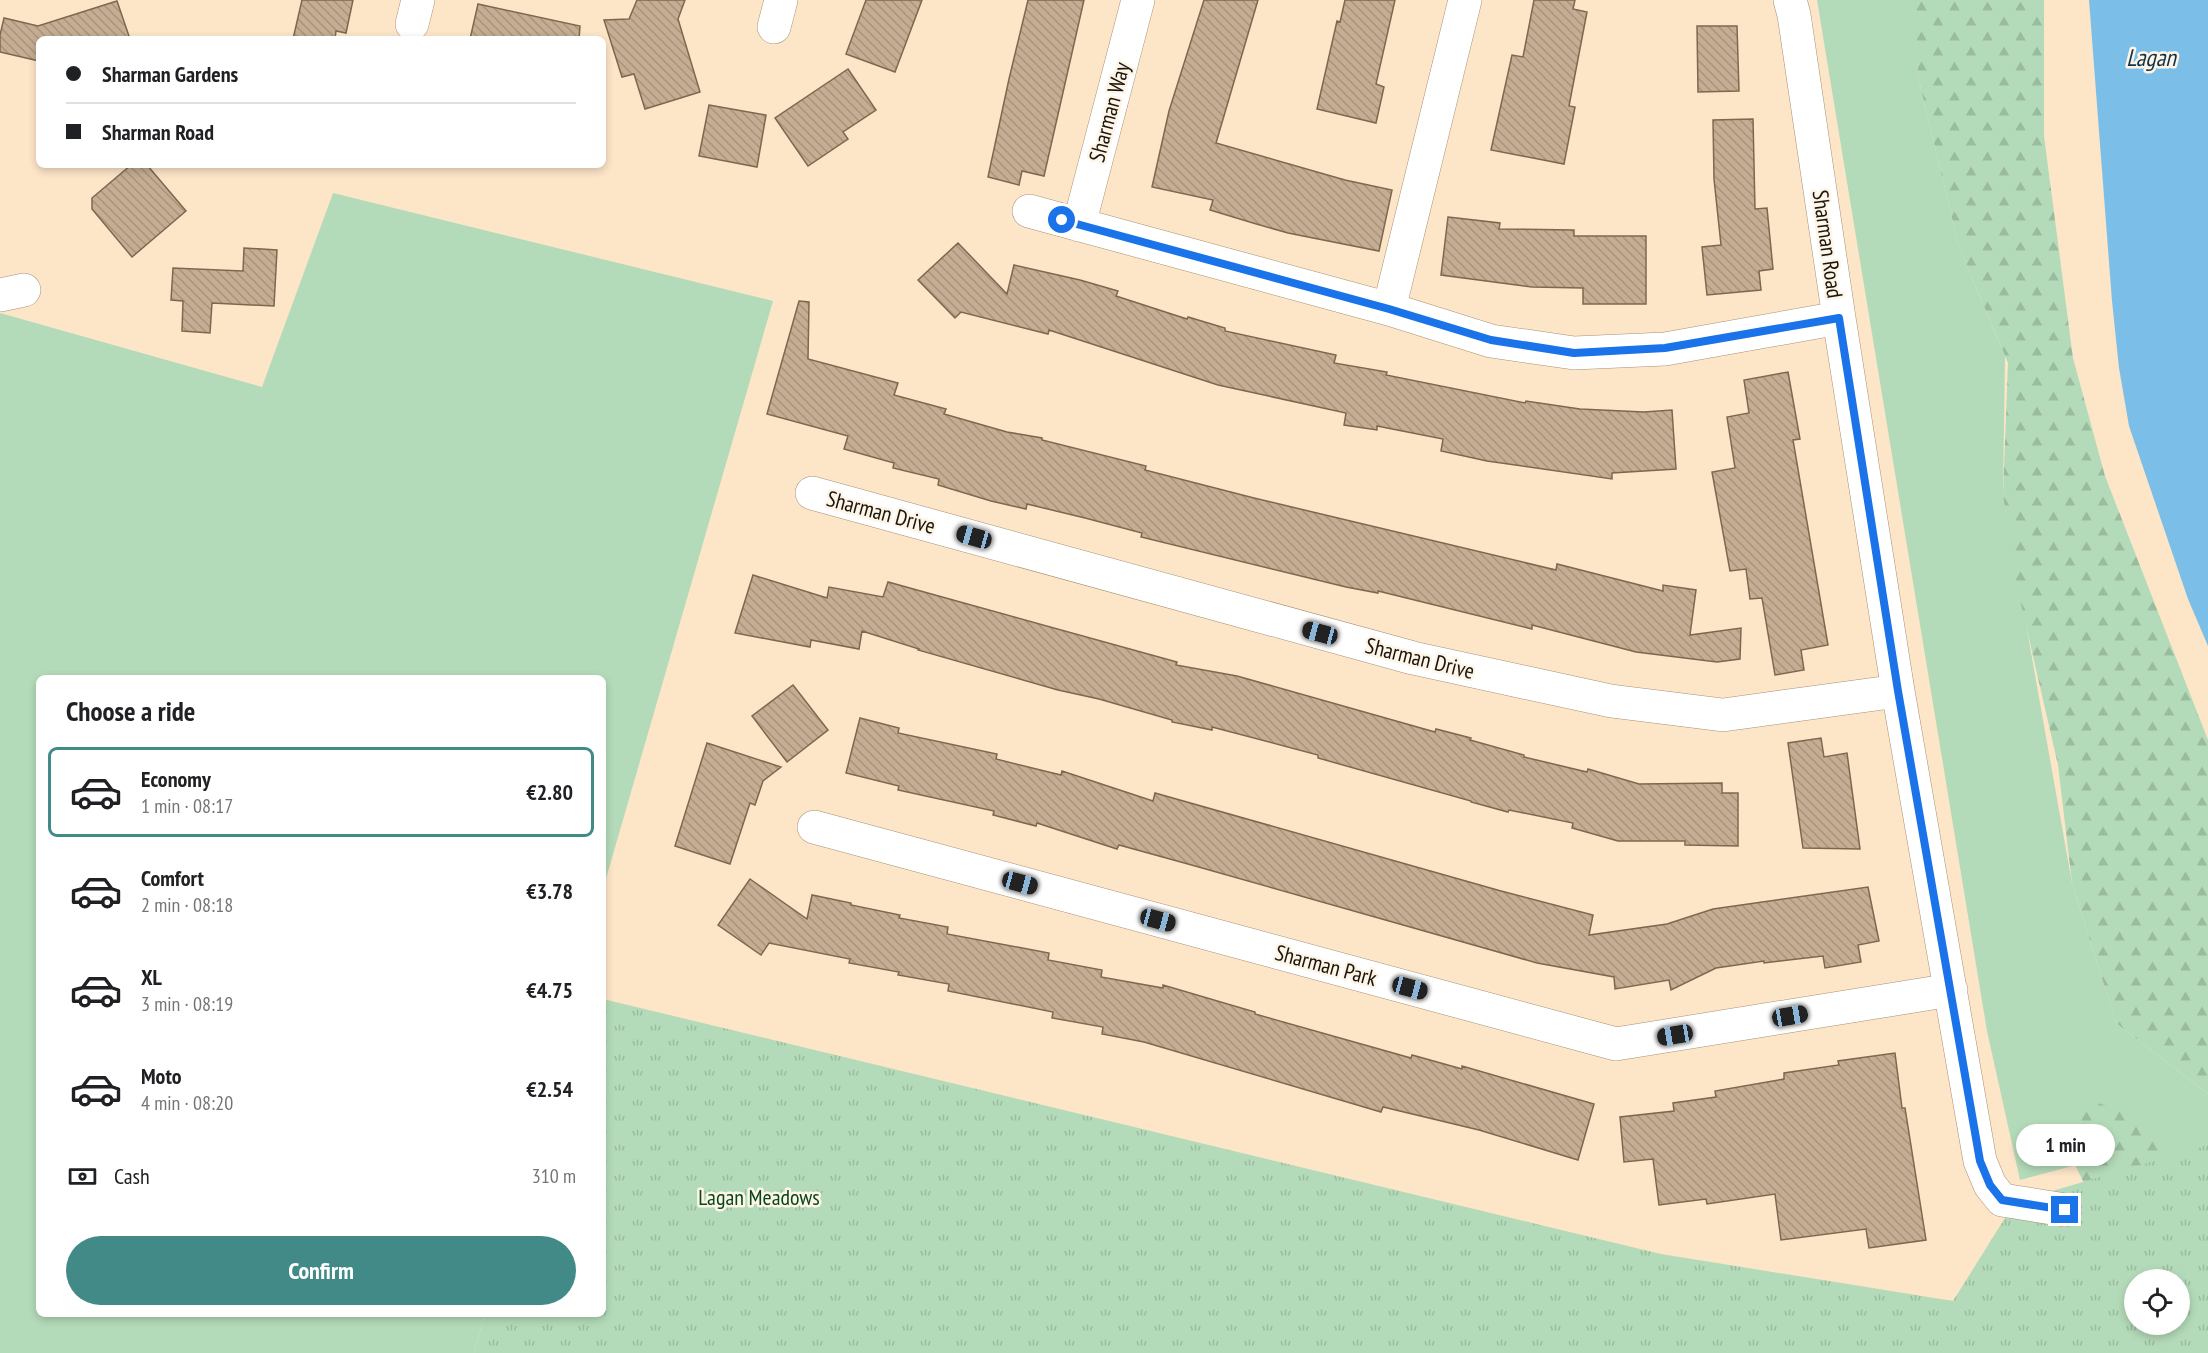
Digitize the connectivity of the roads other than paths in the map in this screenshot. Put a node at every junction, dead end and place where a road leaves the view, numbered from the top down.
1 (1138, 0) edge
2 (1465, 0) edge
3 (1790, 0) edge
4 (1029, 211) dead end
5 (1079, 225) junction
6 (1389, 309) junction
7 (1839, 318) junction
8 (812, 493) dead end
9 (1898, 691) junction
10 (814, 827) dead end
11 (1950, 990) junction
12 (2065, 1210) dead end

1 - 5 street, Sharman Way
2 - 6 street
3 - 7 street, Sharman Road
4 - 5 street
5 - 6 street
6 - 7 street
7 - 9 street, Sharman Road
8 - 9 street, Sharman Drive
9 - 11 street, Sharman Road
10 - 11 street, Sharman Park
11 - 12 street, Sharman Road

